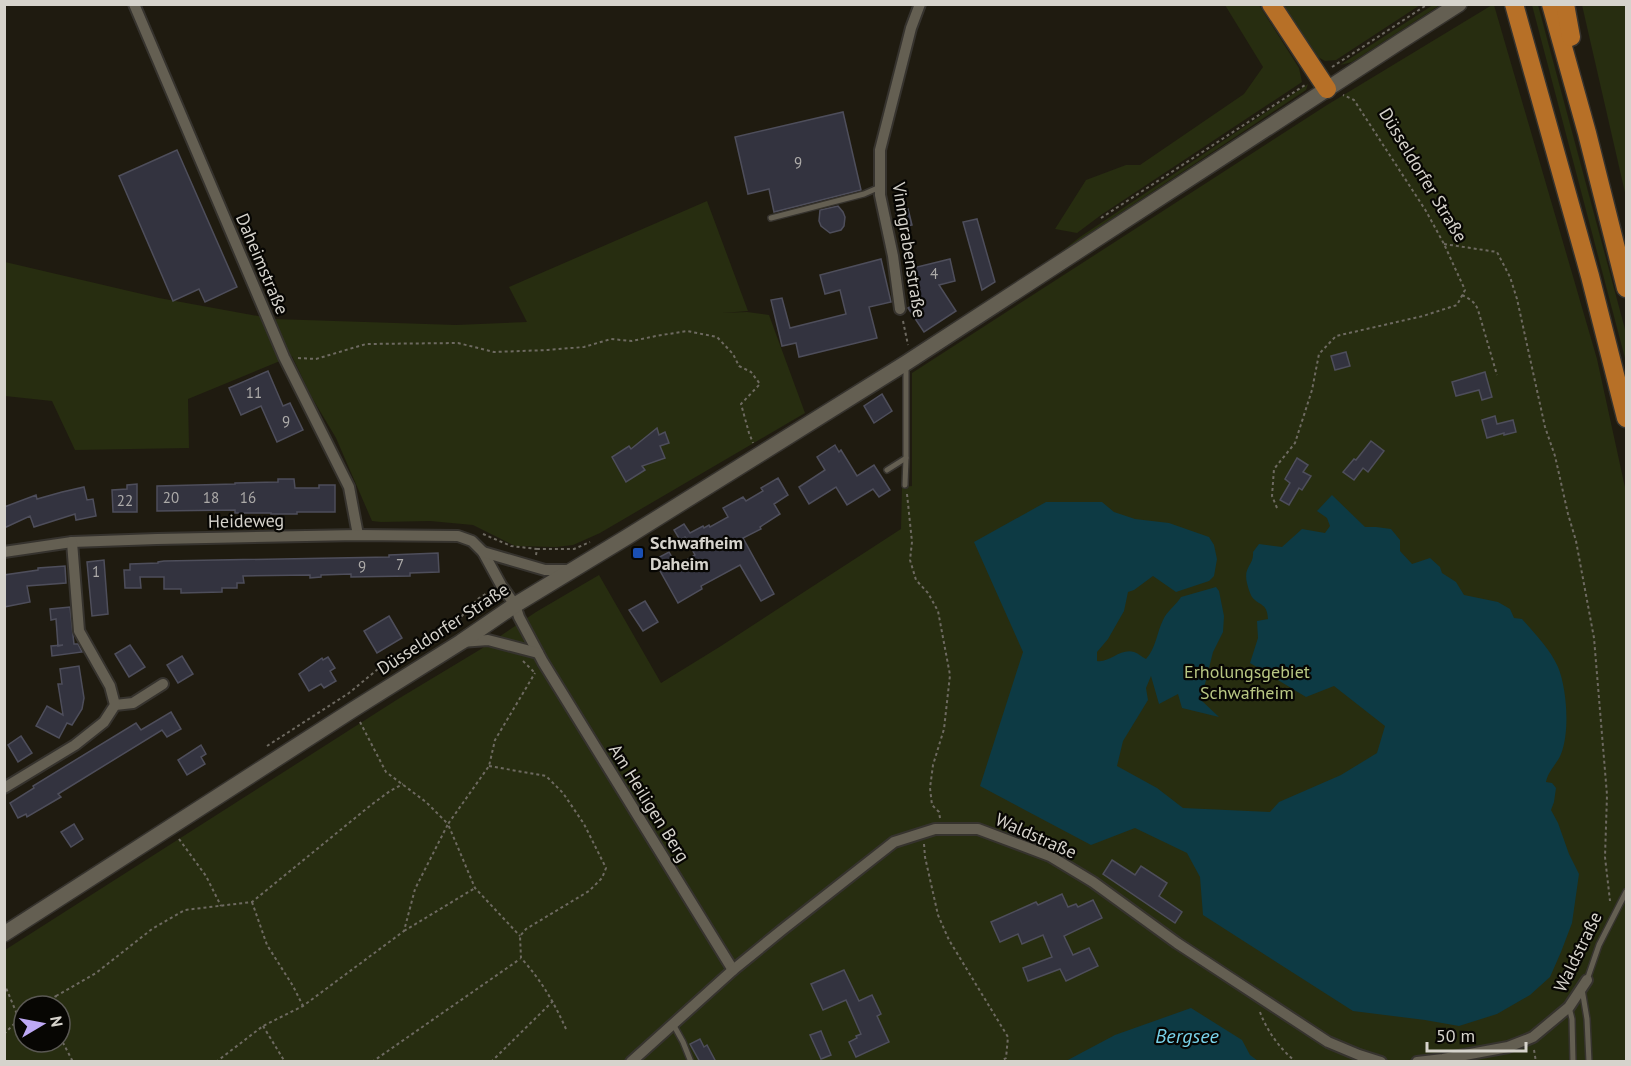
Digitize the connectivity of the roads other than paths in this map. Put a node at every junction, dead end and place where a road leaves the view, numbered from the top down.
1 (134, 4) edge
2 (920, 4) edge
3 (1271, 4) edge
4 (1459, 4) edge
5 (1514, 4) edge
6 (1551, 4) edge
7 (1565, 4) edge
8 (1327, 89) junction
9 (1587, 133) junction
10 (880, 187) junction
11 (771, 218) dead end
12 (1626, 288) edge
13 (900, 309) road end
14 (906, 363) junction
15 (1626, 418) edge
16 (906, 458) junction
17 (887, 470) dead end
18 (905, 485) road end
19 (358, 535) junction
20 (72, 542) junction
21 (4, 552) edge
22 (483, 552) junction
23 (573, 570) junction
24 (515, 605) junction
25 (461, 642) junction
26 (538, 653) junction
27 (163, 684) dead end
28 (115, 705) junction
29 (4, 788) edge
30 (1626, 892) edge
31 (4, 934) edge
32 (733, 970) junction
33 (1584, 984) junction
34 (1569, 1007) junction
35 (673, 1024) junction
36 (631, 1062) edge
37 (690, 1062) edge
38 (1381, 1062) edge
39 (1417, 1062) edge
40 (1573, 1062) edge
41 (1589, 1062) edge

1 - 19 street, Daheimstraße
2 - 10 street, Vinngrabenstraße
3 - 8 highway
4 - 8 main road, Düsseldorfer Straße
5 - 15 highway
6 - 9 highway
7 - 9 highway
8 - 14 main road, Düsseldorfer Straße
9 - 12 highway
10 - 11 lane
10 - 13 street, Vinngrabenstraße
14 - 16 lane
14 - 23 main road, Düsseldorfer Straße
16 - 17 lane
16 - 18 lane
19 - 20 street, Heideweg
19 - 22 street, Heideweg
20 - 21 street, Heideweg
20 - 28 street
22 - 23 street
22 - 24 street
23 - 24 main road, Düsseldorfer Straße
24 - 25 main road, Düsseldorfer Straße
24 - 26 street, Am Heiligen Berg
25 - 26 street
25 - 31 main road, Düsseldorfer Straße
26 - 32 street, Am Heiligen Berg
27 - 28 street
28 - 29 street
30 - 33 lane, Waldstraße
32 - 35 street, Waldstraße
32 - 38 street, Waldstraße
33 - 34 street, Waldstraße
33 - 41 lane
34 - 39 street, Waldstraße
34 - 40 lane
35 - 36 street, Waldstraße
35 - 37 lane

